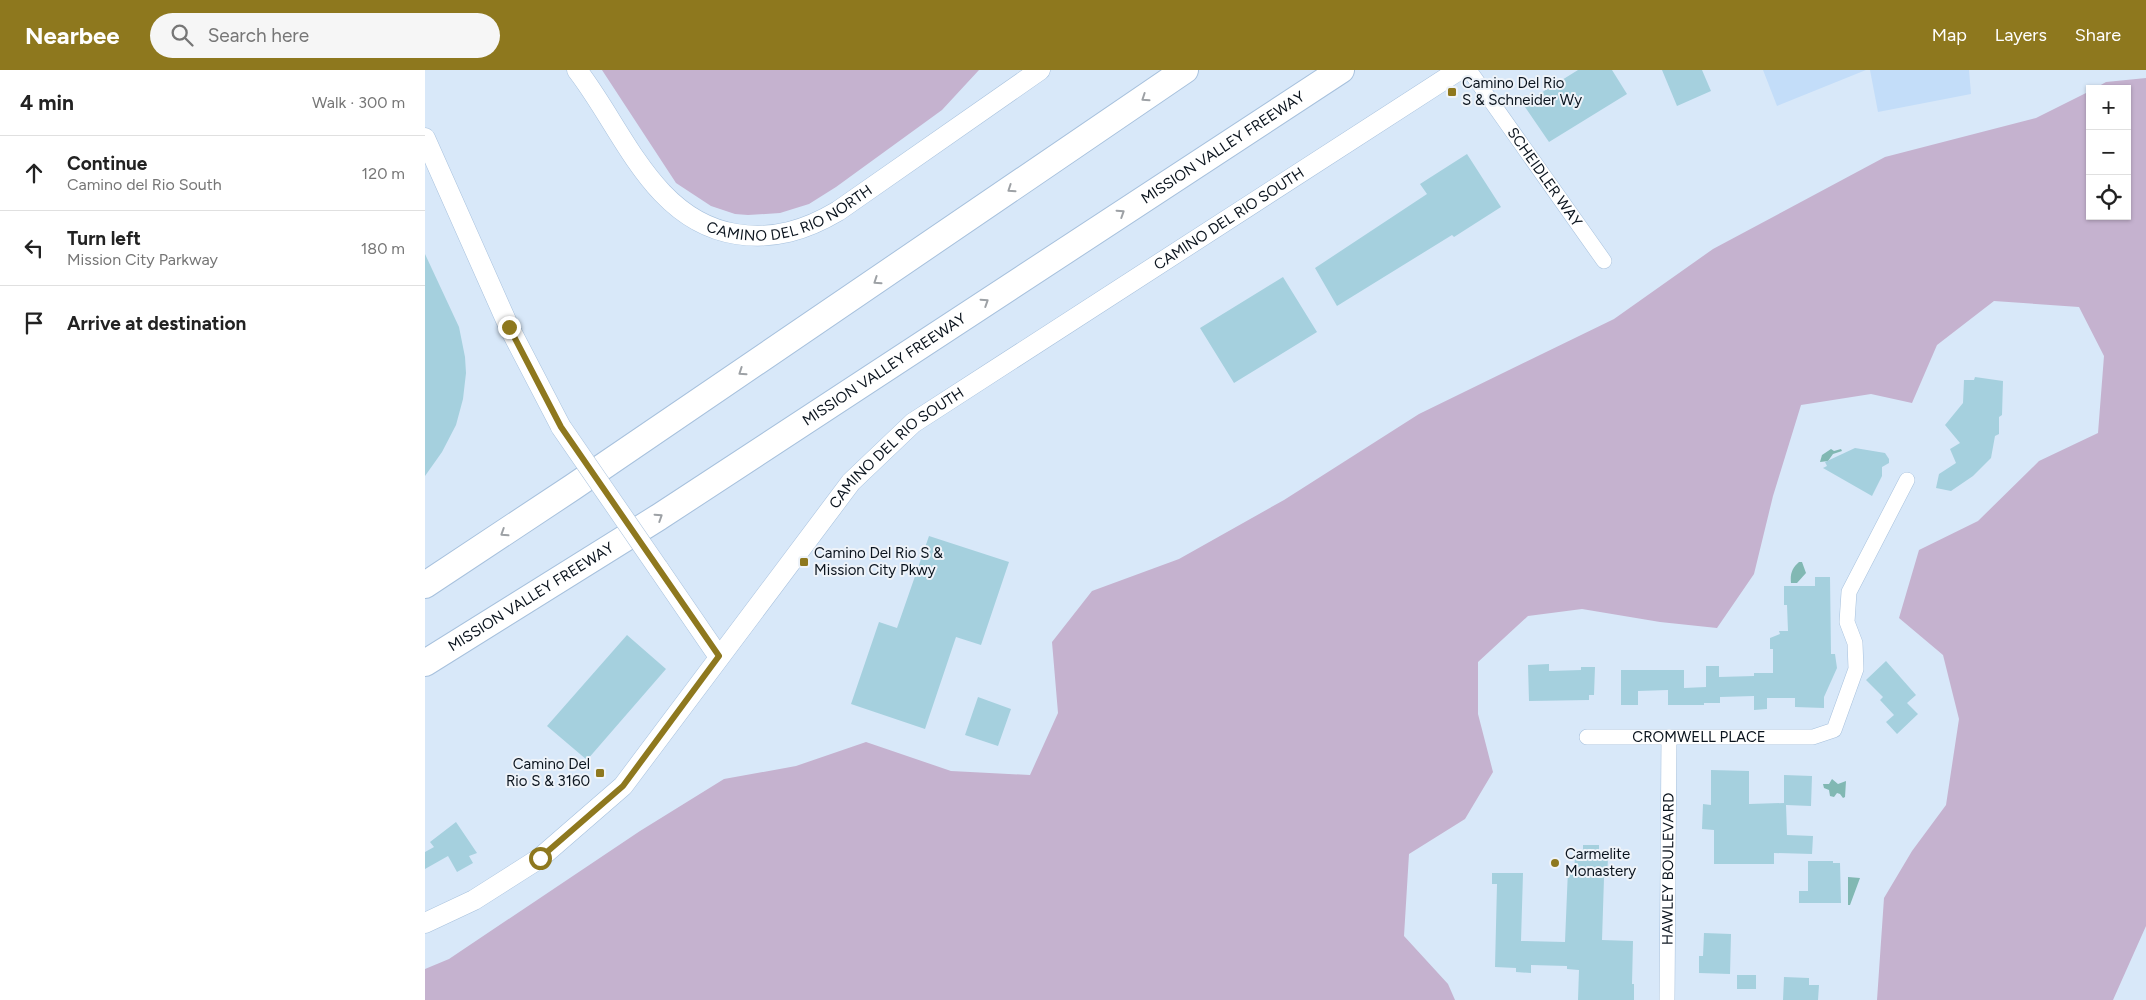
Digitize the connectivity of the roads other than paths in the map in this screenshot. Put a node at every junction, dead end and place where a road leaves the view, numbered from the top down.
1 (577, 70) edge
2 (1040, 70) edge
3 (1185, 70) edge
4 (1341, 70) edge
5 (1459, 70) edge
6 (1469, 70) edge
7 (425, 138) edge
8 (1604, 260) dead end
9 (1907, 480) dead end
10 (425, 585) edge
11 (719, 656) junction
12 (425, 663) edge
13 (1587, 736) dead end
14 (1669, 738) junction
15 (425, 923) edge
16 (1667, 1000) edge

1 - 2 street, CAMINO DEL RIO NORTH
3 -> 10 highway
12 -> 4 highway, MISSION VALLEY FREEWAY
5 - 11 street, CAMINO DEL RIO SOUTH
6 - 8 street, SCHEIDLER WAY
7 - 11 street, bridge
9 - 14 street, CROMWELL PLACE
11 - 15 street, CAMINO DEL RIO SOUTH
13 - 14 street, CROMWELL PLACE
14 - 16 street, HAWLEY BOULEVARD

